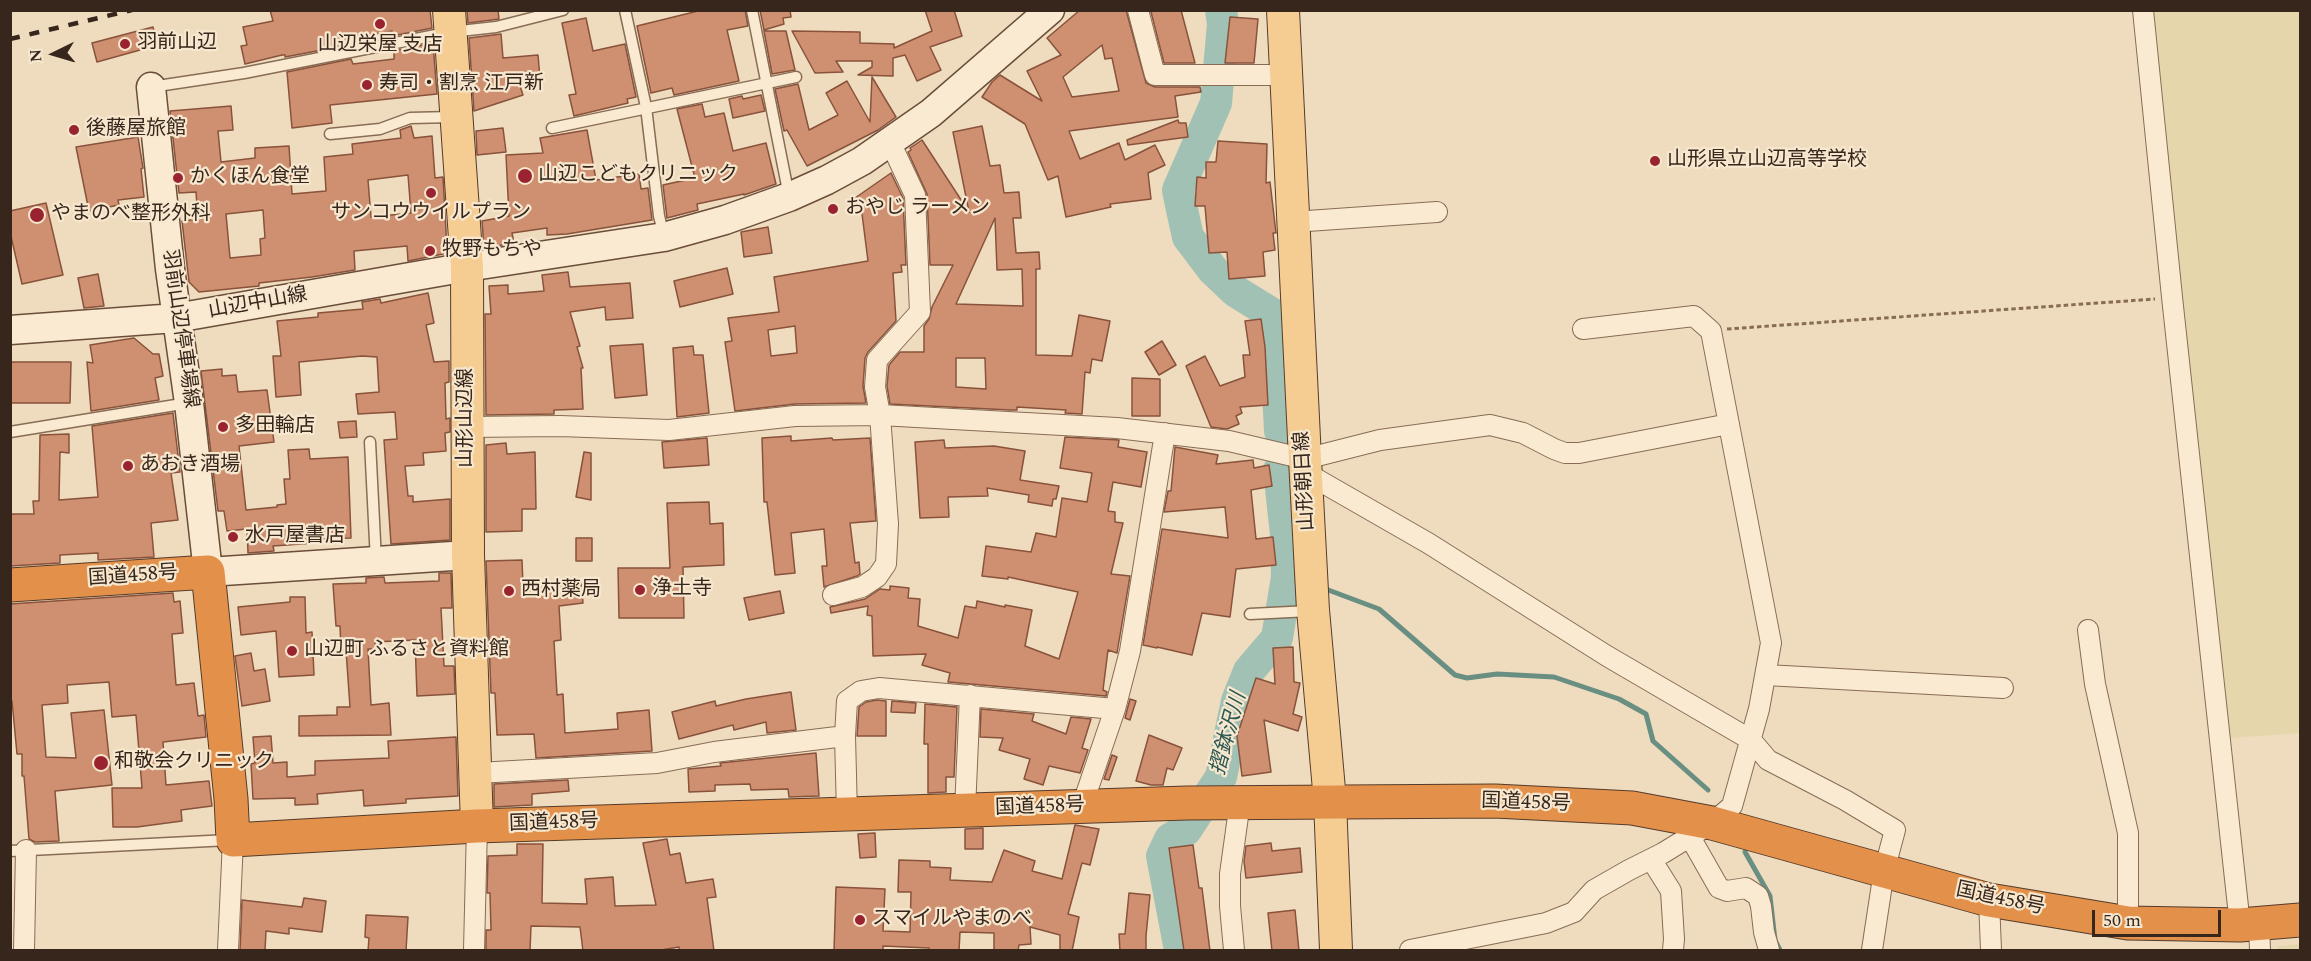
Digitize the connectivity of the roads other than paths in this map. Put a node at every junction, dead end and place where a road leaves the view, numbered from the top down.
1 (563, 10) edge
2 (625, 10) edge
3 (752, 10) edge
4 (1050, 10) edge
5 (1138, 10) edge
6 (1283, 10) edge
7 (2143, 10) edge
8 (450, 21) edge
9 (1285, 75) junction
10 (796, 77) dead end
11 (768, 84) junction
12 (151, 87) joint
13 (646, 107) junction
14 (458, 116) junction
15 (552, 128) dead end
16 (330, 134) dead end
17 (890, 142) junction
18 (789, 196) junction
19 (1437, 212) dead end
20 (1293, 222) junction
21 (664, 237) junction
22 (467, 267) junction
23 (176, 318) junction
24 (1583, 329) dead end
25 (10, 330) edge
26 (189, 403) junction
27 (880, 415) junction
28 (1729, 424) junction
29 (468, 427) junction
30 (10, 432) edge
31 (1165, 433) junction
32 (369, 442) dead end
33 (1305, 466) junction
34 (468, 555) junction
35 (376, 561) junction
36 (208, 572) junction
37 (10, 585) edge
38 (833, 595) dead end
39 (1313, 610) junction
40 (1250, 614) dead end
41 (2088, 630) dead end
42 (1766, 675) junction
43 (2003, 688) dead end
44 (970, 695) junction
45 (1115, 710) junction
46 (845, 736) junction
47 (1750, 740) junction
48 (477, 773) junction
49 (1330, 801) junction
50 (1230, 802) junction
51 (1082, 806) junction
52 (965, 810) junction
53 (847, 814) junction
54 (477, 826) junction
55 (1701, 830) junction
56 (233, 840) junction
57 (18, 850) edge
58 (1651, 859) junction
59 (1884, 871) junction
60 (1989, 900) junction
61 (2301, 920) edge
62 (2128, 923) junction
63 (2253, 933) edge
64 (1437, 948) edge
65 (24, 951) edge
66 (228, 951) edge
67 (474, 951) edge
68 (1234, 951) edge
69 (1336, 951) edge
70 (1410, 951) edge
71 (1673, 951) edge
72 (1769, 951) edge
73 (1872, 951) edge
74 (1991, 951) edge

1 - 8 lane
2 - 13 lane
3 - 11 lane
4 - 17 main road, 山辺中山線
5 - 9 street
6 - 9 main road, 山形朝日線
7 - 63 street
8 - 12 lane
8 - 14 main road, 山形山辺線
9 - 20 main road, 山形朝日線
10 - 11 lane
11 - 13 lane
11 - 18 lane
12 - 23 main road, 羽前山辺停車場線
13 - 15 lane
13 - 21 lane
14 - 16 lane
14 - 22 main road, 山形山辺線
17 - 18 main road, 山辺中山線
17 - 27 street
18 - 21 main road, 山辺中山線
19 - 20 street
20 - 33 main road, 山形朝日線
21 - 22 main road, 山辺中山線
22 - 23 main road, 山辺中山線
22 - 29 main road, 山形山辺線
23 - 25 main road, 山辺中山線
23 - 26 main road, 羽前山辺停車場線
24 - 28 street
26 - 30 lane
26 - 36 main road, 羽前山辺停車場線
27 - 29 street
27 - 31 street
27 - 38 street
28 - 33 street
28 - 42 street
29 - 34 main road, 山形山辺線
31 - 33 street
31 - 45 street
32 - 35 lane
33 - 39 main road, 山形朝日線
33 - 47 street
34 - 35 main road
34 - 48 main road, 山形山辺線
35 - 36 main road
36 - 37 highway, 国道458号
36 - 56 highway
39 - 40 lane
39 - 49 main road, 山形朝日線
41 - 62 street
42 - 43 street
42 - 47 street
44 - 45 street
44 - 46 street
44 - 52 street
45 - 51 street
46 - 48 street
46 - 53 street
47 - 55 street
47 - 59 street
48 - 54 main road, 山形山辺線
49 - 50 highway, 国道458号
49 - 55 highway, 国道458号
49 - 69 main road, 山形朝日線
50 - 51 highway, 国道458号
50 - 68 street
51 - 52 highway, 国道458号
52 - 53 highway, 国道458号
53 - 54 highway, 国道458号
54 - 56 highway, 国道458号
54 - 67 street
55 - 58 street
55 - 59 highway, 国道458号
55 - 72 street
56 - 57 lane
56 - 66 street
57 - 65 street
58 - 64 street
58 - 71 street
59 - 60 highway, 国道458号
59 - 73 street
60 - 62 highway, 国道458号
60 - 74 street
61 - 63 highway, 国道458号
62 - 63 highway, 国道458号
64 - 70 street

